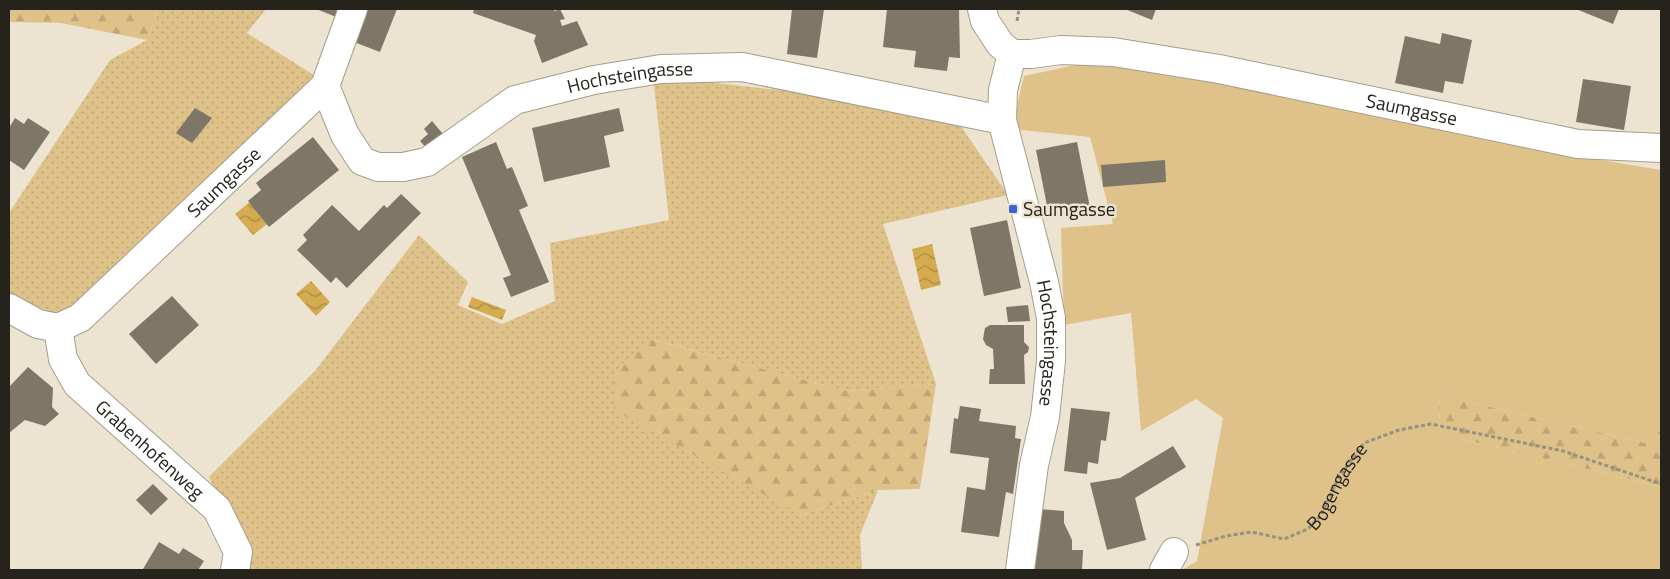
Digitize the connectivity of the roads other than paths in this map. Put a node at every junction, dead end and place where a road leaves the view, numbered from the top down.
1 (353, 9) edge
2 (982, 9) edge
3 (1012, 54) junction
4 (325, 86) junction
5 (1002, 120) junction
6 (1661, 148) edge
7 (9, 308) edge
8 (58, 328) junction
9 (235, 570) edge
10 (1020, 570) edge

1 - 4 street, Saumgasse
2 - 3 street
3 - 5 street, Hochsteingasse
3 - 6 street, Saumgasse
4 - 5 street, Hochsteingasse
4 - 8 street, Saumgasse
5 - 10 street, Hochsteingasse
7 - 8 street
8 - 9 street, Grabenhofenweg

